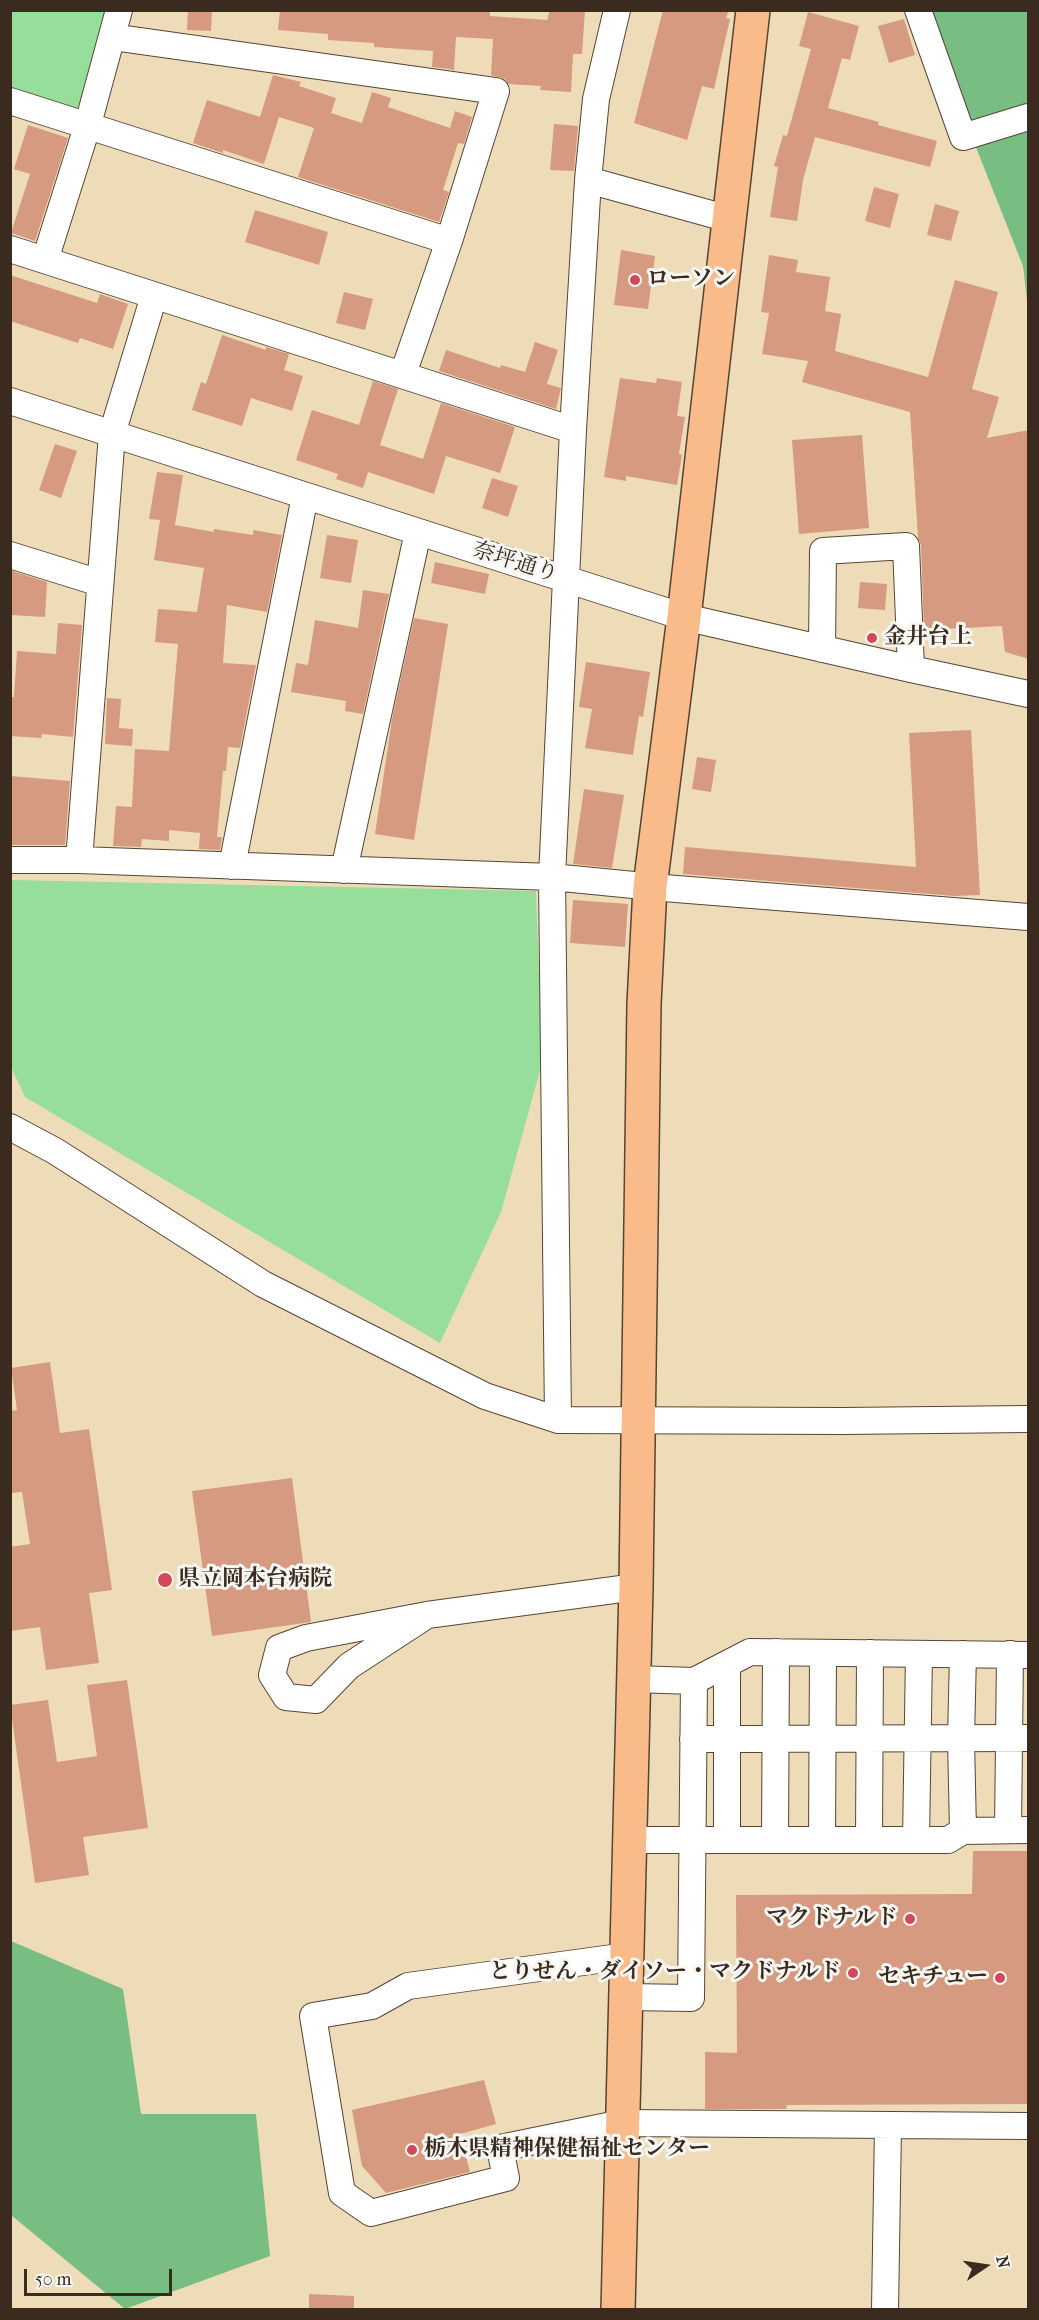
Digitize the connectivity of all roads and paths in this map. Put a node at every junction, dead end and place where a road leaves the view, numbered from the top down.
1 (119, 10) edge
2 (617, 10) edge
3 (753, 10) edge
4 (918, 10) edge
5 (112, 37) junction
6 (10, 101) edge
7 (1029, 117) edge
8 (88, 124) junction
9 (588, 180) junction
10 (729, 219) junction
11 (449, 241) junction
12 (10, 249) edge
13 (45, 260) junction
14 (154, 296) junction
15 (403, 374) junction
16 (10, 401) edge
17 (573, 430) junction
18 (112, 434) junction
19 (305, 496) junction
20 (418, 532) junction
21 (10, 555) edge
22 (567, 579) junction
23 (100, 583) junction
24 (684, 617) junction
25 (822, 649) junction
26 (911, 669) junction
27 (1029, 694) edge
28 (10, 860) edge
29 (79, 860) junction
30 (232, 866) junction
31 (344, 870) junction
32 (552, 877) junction
33 (650, 887) junction
34 (1029, 917) edge
35 (10, 1126) edge
36 (1029, 1419) edge
37 (558, 1420) junction
38 (639, 1420) junction
39 (636, 1587) junction
40 (427, 1615) junction
41 (776, 1652) junction
42 (823, 1653) junction
43 (870, 1653) junction
44 (919, 1654) junction
45 (963, 1654) junction
46 (1019, 1654) edge
47 (728, 1664) junction
48 (634, 1679) junction
49 (694, 1681) junction
50 (961, 1738) junction
51 (1019, 1738) edge
52 (693, 1739) junction
53 (775, 1739) junction
54 (823, 1739) junction
55 (870, 1739) junction
56 (916, 1739) junction
57 (727, 1740) junction
58 (1018, 1830) edge
59 (963, 1831) junction
60 (630, 1840) junction
61 (693, 1840) junction
62 (727, 1840) junction
63 (775, 1840) junction
64 (822, 1840) junction
65 (869, 1840) junction
66 (916, 1840) junction
67 (627, 1956) junction
68 (626, 1997) junction
69 (622, 2123) junction
70 (888, 2126) junction
71 (1029, 2126) edge
72 (618, 2310) edge
73 (885, 2310) edge

1 - 5 street
2 - 9 street
3 - 10 main road
4 - 7 street
5 - 8 street
5 - 11 street
6 - 8 street
8 - 11 street
8 - 13 street
9 - 10 street
9 - 17 street
10 - 24 main road
11 - 15 street
12 - 13 street
13 - 14 street
14 - 15 street
14 - 18 street
15 - 17 street
16 - 18 street, 奈坪通り
17 - 22 street
18 - 19 street, 奈坪通り
18 - 23 street
19 - 20 street, 奈坪通り
19 - 30 street
20 - 22 street, 奈坪通り
20 - 31 street
21 - 23 street
22 - 24 street, 奈坪通り
22 - 32 street
23 - 29 street
24 - 25 street, 奈坪通り
24 - 33 main road
25 - 26 street, 奈坪通り
25 - 26 street
26 - 27 street, 奈坪通り
28 - 29 street
29 - 30 street
30 - 31 street
31 - 32 street
32 - 33 street
32 - 37 street
33 - 34 street
33 - 38 main road
35 - 37 street
36 - 38 street
37 - 38 street
38 - 39 main road
39 - 40 street
39 - 48 main road
40 - 40 street
41 - 42 street
41 - 47 street
41 - 53 street
42 - 43 street
42 - 54 street
43 - 44 street
43 - 55 street
44 - 45 street
44 - 56 street
45 - 46 street
45 - 50 street
46 - 51 street
47 - 49 street
47 - 57 street
48 - 49 street
48 - 60 main road
49 - 52 street
50 - 51 street
50 - 56 street
50 - 59 street
51 - 58 street
52 - 57 street
52 - 61 street
53 - 54 street
53 - 57 street
53 - 63 street
54 - 55 street
54 - 64 street
55 - 56 street
55 - 65 street
56 - 66 street
57 - 62 street
58 - 59 street
59 - 66 street
60 - 61 street
60 - 67 main road
61 - 62 street
61 - 68 street
62 - 63 street
63 - 64 street
64 - 65 street
65 - 66 street
67 - 68 main road
67 - 69 street
68 - 69 main road
69 - 70 street
69 - 72 main road
70 - 71 street
70 - 73 street

